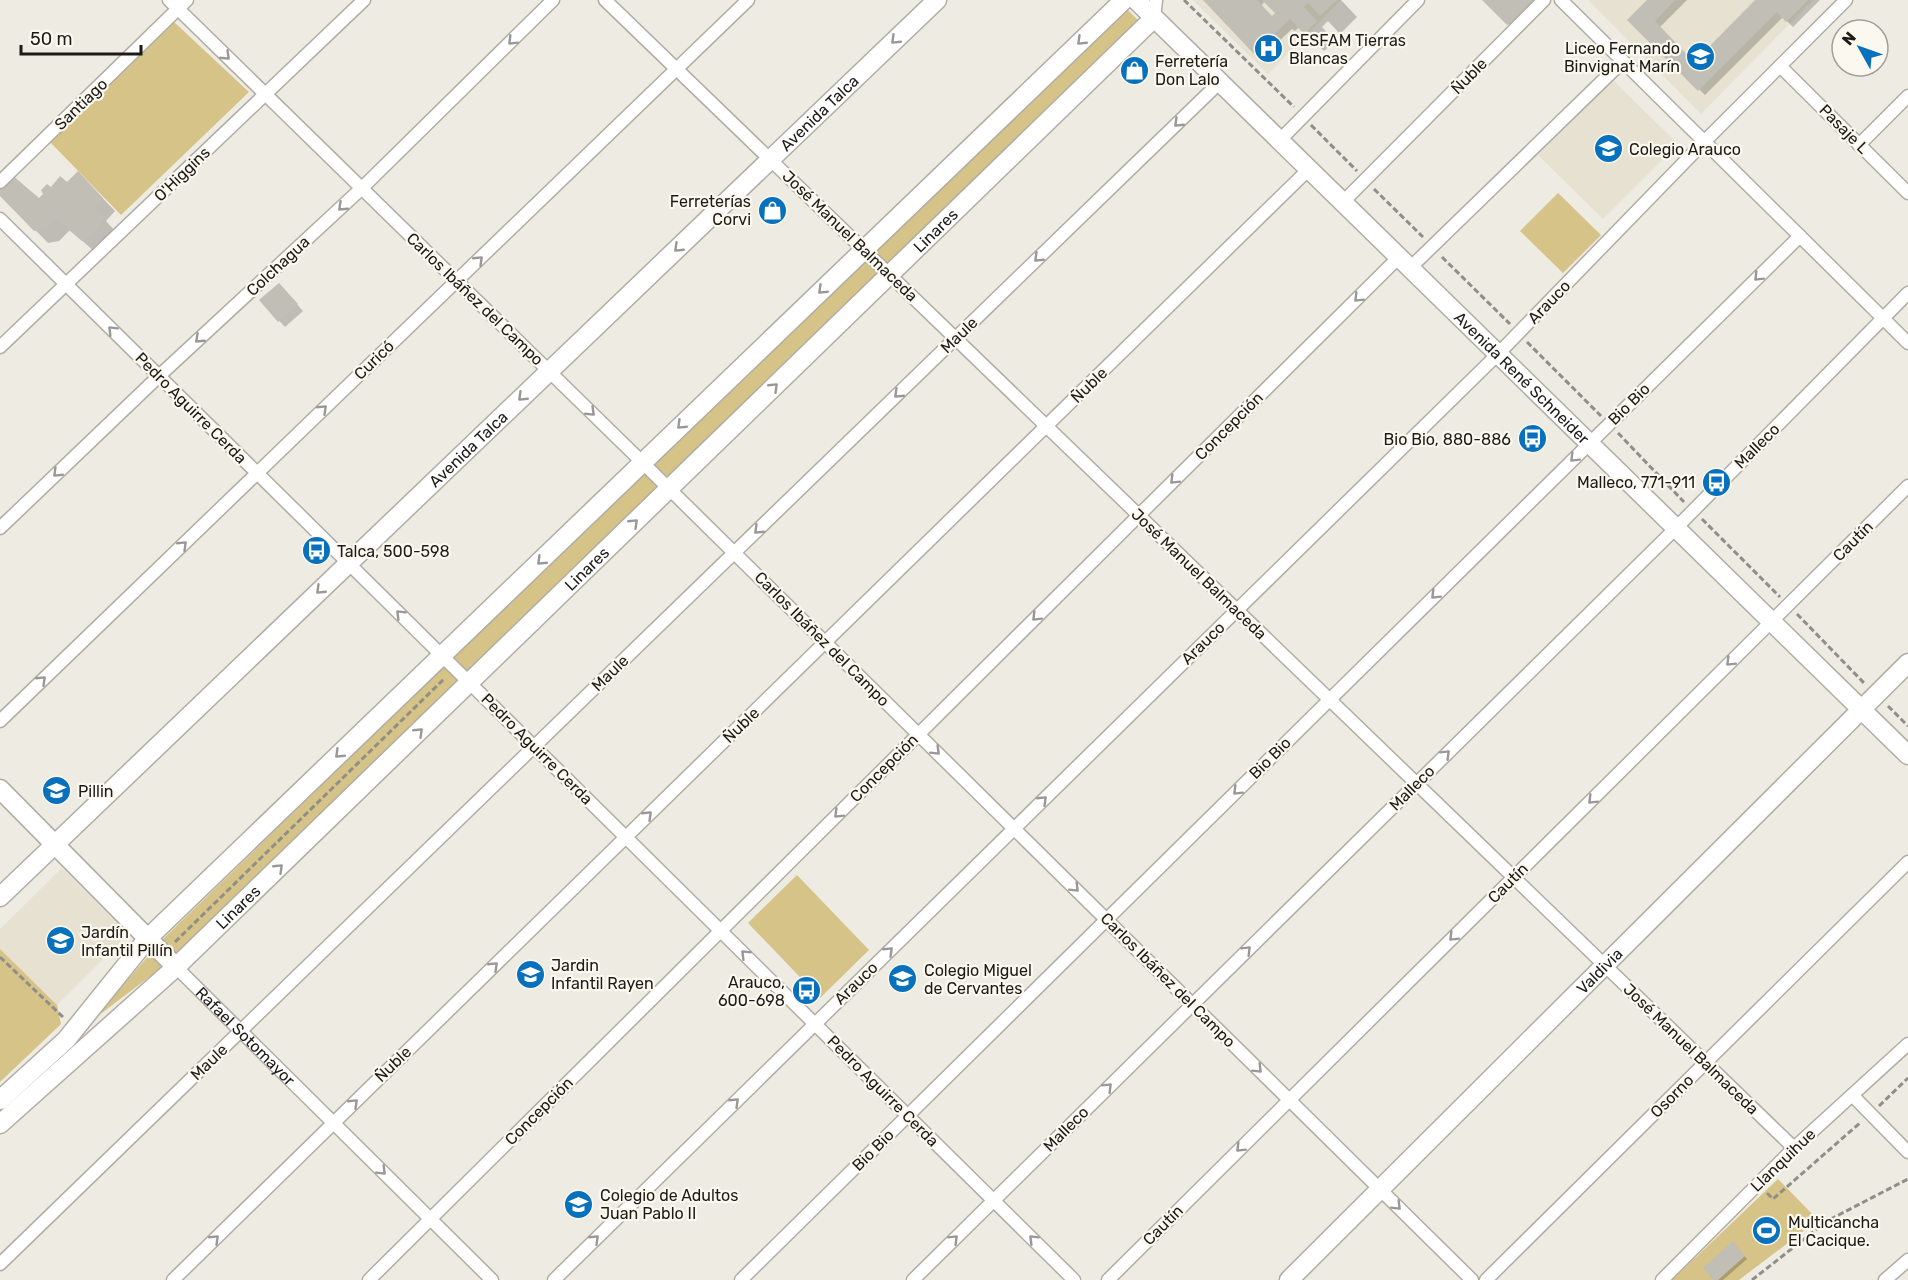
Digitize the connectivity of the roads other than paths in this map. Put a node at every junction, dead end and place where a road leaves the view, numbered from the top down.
1 (364, 0) edge
2 (553, 0) edge
3 (605, 0) edge
4 (748, 0) edge
5 (937, 0) edge
6 (1124, 0) edge
7 (1136, 0) edge
8 (1418, 0) edge
9 (1544, 0) edge
10 (1561, 0) edge
11 (1846, 0) edge
12 (178, 3) edge
13 (1155, 9) edge
14 (1623, 61) junction
15 (1780, 66) junction
16 (677, 69) junction
17 (1220, 82) junction
18 (265, 94) junction
19 (1908, 96) edge
20 (1280, 140) junction
21 (1704, 142) junction
22 (1859, 145) junction
23 (770, 159) junction
24 (1309, 169) junction
25 (0, 182) edge
26 (362, 188) junction
27 (1908, 193) edge
28 (1342, 202) junction
29 (0, 219) edge
30 (1800, 236) junction
31 (864, 249) junction
32 (1405, 263) junction
33 (889, 274) junction
34 (457, 281) junction
35 (66, 284) junction
36 (1908, 294) edge
37 (1883, 319) junction
38 (955, 338) junction
39 (1908, 344) edge
40 (0, 347) edge
41 (1498, 354) junction
42 (549, 371) junction
43 (159, 376) junction
44 (1046, 426) junction
45 (1590, 443) junction
46 (643, 463) junction
47 (257, 473) junction
48 (1908, 486) edge
49 (669, 489) junction
50 (1139, 516) junction
51 (0, 528) edge
52 (1676, 528) junction
53 (734, 553) junction
54 (349, 563) junction
55 (1237, 610) junction
56 (1772, 621) junction
57 (825, 642) junction
58 (436, 661) junction
59 (1908, 663) edge
60 (464, 688) junction
61 (1329, 699) junction
62 (1862, 709) junction
63 (0, 721) edge
64 (918, 734) junction
65 (534, 747) junction
66 (1908, 754) edge
67 (1416, 783) junction
68 (0, 789) edge
69 (1014, 828) junction
70 (626, 837) junction
71 (55, 845) junction
72 (1908, 862) edge
73 (1513, 878) junction
74 (0, 897) edge
75 (1106, 919) junction
76 (721, 931) junction
77 (148, 938) junction
78 (1604, 965) junction
79 (176, 967) junction
80 (1192, 1004) junction
81 (815, 1024) junction
82 (241, 1031) junction
83 (1908, 1044) edge
84 (1705, 1063) junction
85 (1852, 1095) junction
86 (0, 1100) edge
87 (1289, 1100) junction
88 (908, 1115) junction
89 (334, 1123) junction
90 (0, 1124) edge
91 (1794, 1148) junction
92 (1908, 1152) edge
93 (1380, 1190) junction
94 (994, 1200) junction
95 (430, 1219) junction
96 (1908, 1260) edge
97 (0, 1264) edge
98 (173, 1280) edge
99 (369, 1280) edge
100 (492, 1280) edge
101 (554, 1280) edge
102 (741, 1280) edge
103 (913, 1280) edge
104 (1074, 1280) edge
105 (1108, 1280) edge
106 (1289, 1280) edge
107 (1472, 1280) edge
108 (1486, 1280) edge
109 (1662, 1280) edge
110 (1887, 1280) edge

1 - 18 street, O'Higgins
2 -> 26 street, Colchagua
3 - 16 street, José Manuel Balmaceda
4 - 16 street, Curicó
5 -> 23 main road, Avenida Talca
6 -> 31 main road
7 - 13 main road, Avenida René Schneider
8 - 20 street
9 - 28 street, Ñuble
10 - 14 street
11 - 15 street, Arauco
12 -> 18 street, Carlos Ibáñez del Campo
12 - 25 street, Santiago
13 - 17 main road, Avenida René Schneider
13 - 33 main road, Linares
14 - 21 street
14 - 32 street, Concepción
15 - 21 street, Arauco
15 - 22 street, Pasaje L
16 - 23 street, José Manuel Balmaceda
34 -> 16 street, Curicó
17 - 20 main road, Avenida René Schneider
17 -> 38 street, Maule
18 - 26 street, Carlos Ibáñez del Campo
18 - 35 street, O'Higgins
19 - 22 street
20 - 24 main road, Avenida René Schneider
21 - 30 street
21 - 41 street, Arauco
22 - 27 street, Pasaje L
23 - 31 street, José Manuel Balmaceda
23 -> 42 main road, Avenida Talca
24 - 28 main road, Avenida René Schneider
24 - 44 street, Ñuble
26 - 34 street, Carlos Ibáñez del Campo
26 -> 43 street, Colchagua
28 - 32 main road, Avenida René Schneider
29 - 35 street, Pedro Aguirre Cerda
30 - 37 street
30 -> 45 street, Bio Bio
31 - 33 street, José Manuel Balmaceda
31 -> 46 main road
32 - 41 main road, Avenida René Schneider
32 -> 50 street, Concepción
33 - 38 street, José Manuel Balmaceda
49 -> 33 main road, Linares
34 - 42 street, Carlos Ibáñez del Campo
47 -> 34 street, Curicó
35 - 40 street, O'Higgins
43 -> 35 street, Pedro Aguirre Cerda
36 - 37 street, Malleco
37 - 39 street
37 - 52 street, Malleco
38 - 44 street, José Manuel Balmaceda
38 -> 53 street, Maule
41 - 45 main road, Avenida René Schneider
41 - 55 street, Arauco
42 -> 46 street, Carlos Ibáñez del Campo
42 -> 54 main road, Avenida Talca
43 - 47 street, Pedro Aguirre Cerda
43 -> 51 street, Colchagua
44 - 50 street, José Manuel Balmaceda
44 - 57 street, Ñuble
45 - 52 main road, Avenida René Schneider
45 -> 61 street, Bio Bio
46 - 49 street, Carlos Ibáñez del Campo
46 -> 58 main road
47 - 54 street, Pedro Aguirre Cerda
63 -> 47 street, Curicó
48 - 56 street, Cautín
49 - 53 street, Carlos Ibáñez del Campo
60 -> 49 main road, Linares
50 - 55 street, José Manuel Balmaceda
50 -> 64 street, Concepción
52 - 56 main road, Avenida René Schneider
67 -> 52 street, Malleco
53 - 57 street, Carlos Ibáñez del Campo
53 - 65 street, Maule
58 -> 54 street, Pedro Aguirre Cerda
54 -> 71 main road, Avenida Talca
55 - 61 street, José Manuel Balmaceda
69 -> 55 street, Arauco
56 - 62 main road, Avenida René Schneider
56 -> 73 street, Cautín
57 - 64 street, Carlos Ibáñez del Campo
70 -> 57 street, Ñuble
58 - 60 street, Pedro Aguirre Cerda
58 -> 77 main road
59 - 62 main road, Valdivia
60 - 65 street, Pedro Aguirre Cerda
79 -> 60 main road, Linares
61 - 67 street, José Manuel Balmaceda
61 -> 75 street, Bio Bio
62 - 66 main road, Avenida René Schneider
62 - 78 main road, Valdivia
64 -> 69 street, Carlos Ibáñez del Campo
64 -> 76 street, Concepción
65 - 70 street, Pedro Aguirre Cerda
65 - 82 street, Maule
67 - 73 street, José Manuel Balmaceda
80 -> 67 street, Malleco
68 - 71 main road, Rafael Sotomayor
69 -> 75 street, Carlos Ibáñez del Campo
81 -> 69 street, Arauco
70 - 76 street, Pedro Aguirre Cerda
89 -> 70 street, Ñuble
71 - 74 main road, Avenida Talca
71 - 77 main road, Rafael Sotomayor
72 - 84 street, Osorno
73 - 78 street, José Manuel Balmaceda
73 -> 87 street, Cautín
75 - 80 street, Carlos Ibáñez del Campo
75 - 88 street, Bio Bio
81 -> 76 street, Pedro Aguirre Cerda
76 - 95 street, Concepción
77 - 79 main road, Rafael Sotomayor
77 - 86 main road
78 - 84 street, José Manuel Balmaceda
78 - 93 main road, Valdivia
79 - 82 street, Rafael Sotomayor
79 - 90 main road, Linares
80 -> 87 street, Carlos Ibáñez del Campo
94 -> 80 street, Malleco
81 - 88 street, Pedro Aguirre Cerda
101 -> 81 street, Arauco
82 - 89 street, Rafael Sotomayor
82 - 97 street, Maule
83 - 85 street, Llanquihue
84 - 91 street, José Manuel Balmaceda
84 - 108 street, Osorno
85 - 91 street, Llanquihue
85 - 92 street
87 - 93 street, Carlos Ibáñez del Campo
87 -> 105 street, Cautín
88 - 94 street, Pedro Aguirre Cerda
88 - 102 street, Bio Bio
89 -> 95 street, Rafael Sotomayor
98 -> 89 street, Ñuble
91 - 109 street, Llanquihue
93 - 106 main road, Valdivia
93 -> 107 street, Carlos Ibáñez del Campo
103 -> 94 street, Malleco
104 -> 94 street, Pedro Aguirre Cerda
95 - 99 street, Concepción
95 - 100 street, Rafael Sotomayor
96 - 110 street

